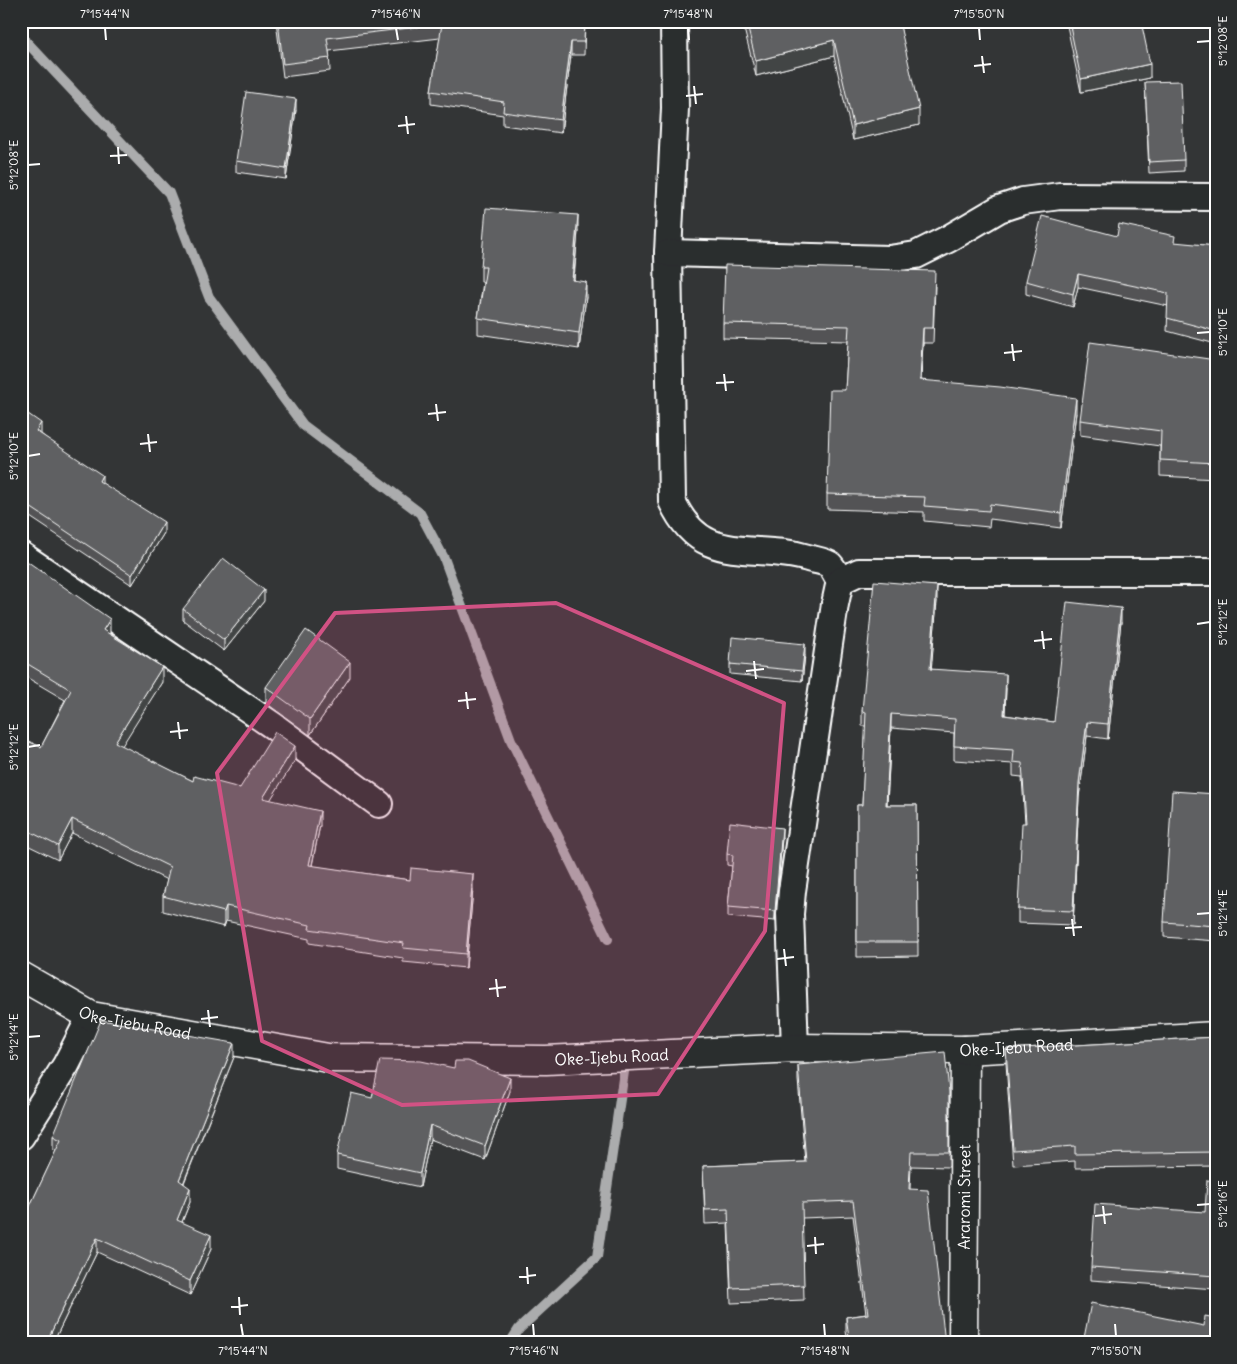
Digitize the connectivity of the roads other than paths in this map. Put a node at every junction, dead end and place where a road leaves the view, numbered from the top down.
1 (674, 21) edge
2 (1216, 197) edge
3 (668, 253) junction
4 (21, 555) edge
5 (1216, 572) edge
6 (840, 581) junction
7 (380, 804) dead end
8 (21, 976) edge
9 (92, 1016) junction
10 (1216, 1036) edge
11 (795, 1048) junction
12 (965, 1050) junction
13 (21, 1136) edge
14 (963, 1343) edge

1 - 3 street
2 - 3 street
3 - 6 street
4 - 7 street
5 - 6 street
6 - 11 street
8 - 9 main road, Oke-Ijebu Road
9 - 11 main road, Oke-Ijebu Road
9 - 13 street
10 - 12 main road, Oke-Ijebu Road
11 - 12 main road, Oke-Ijebu Road
12 - 14 main road, Araromi Street

